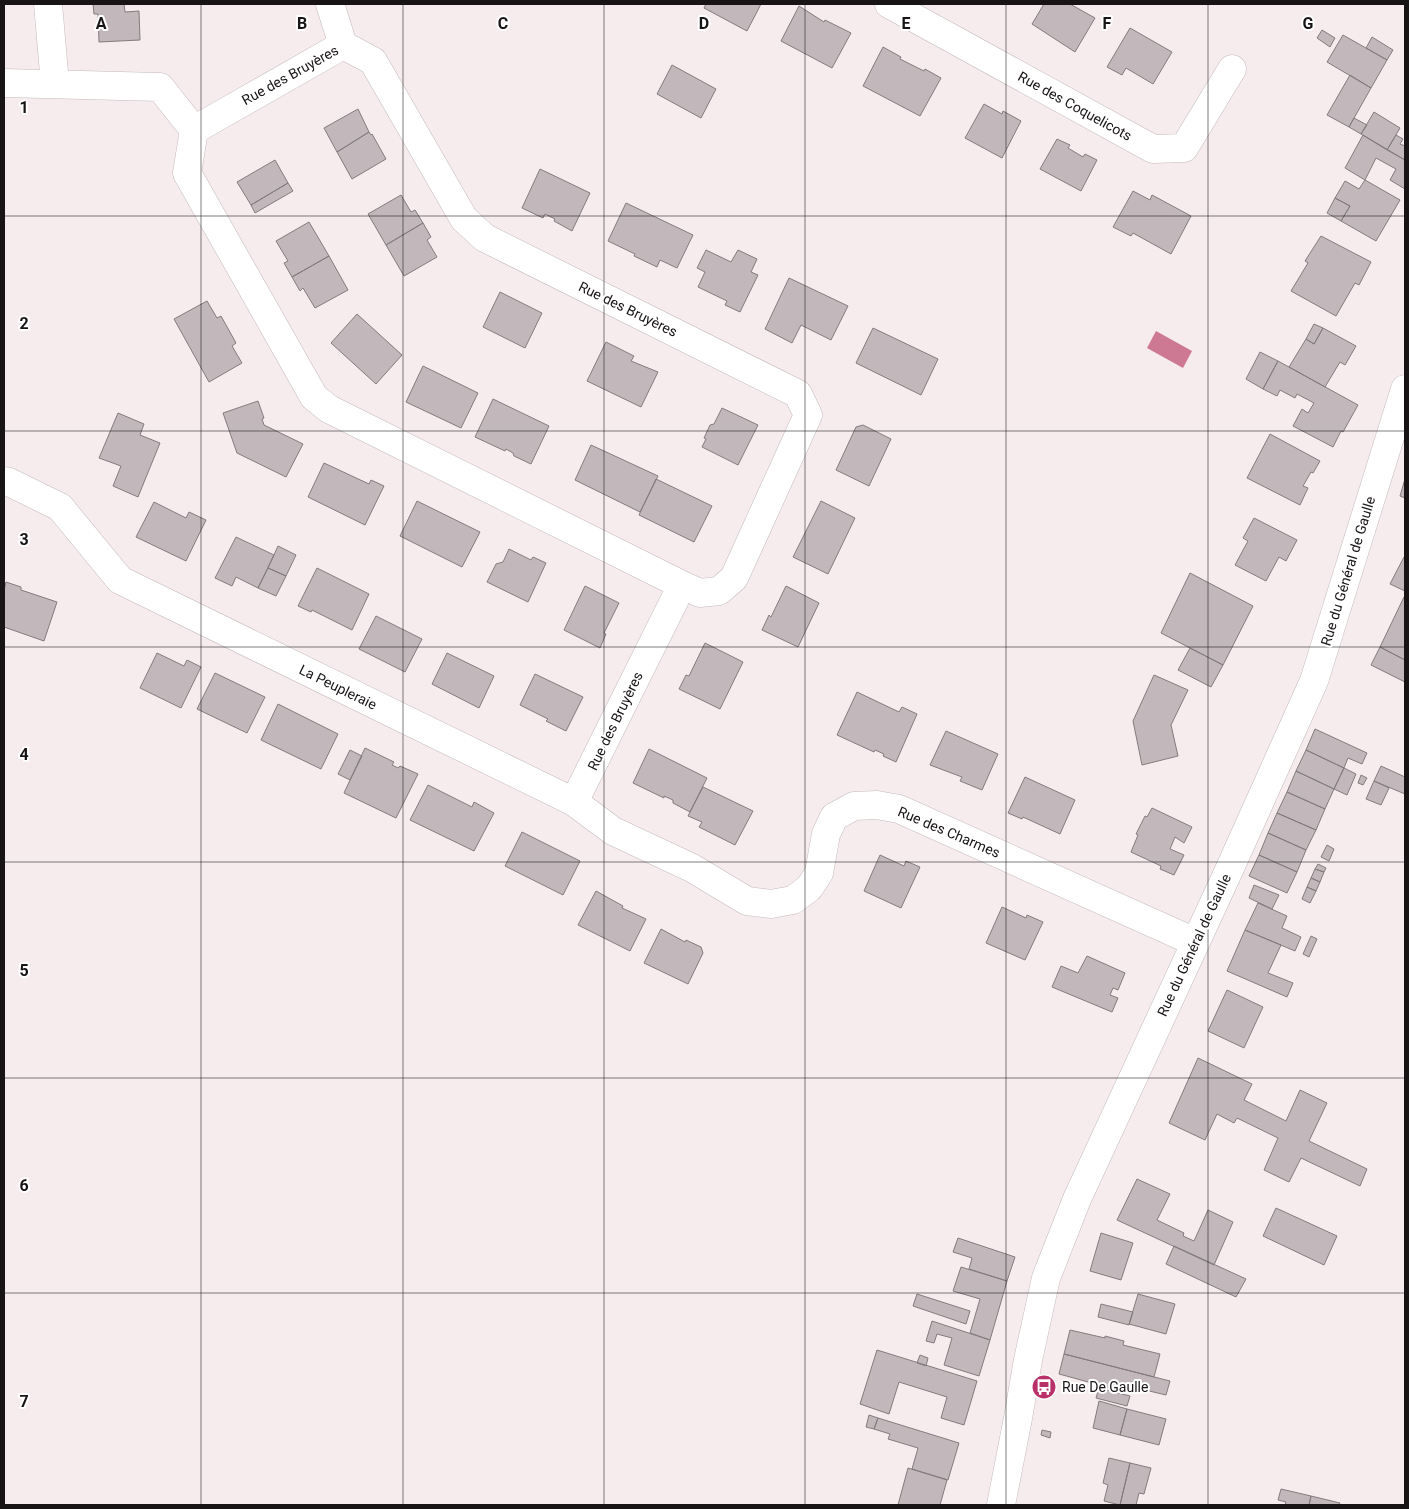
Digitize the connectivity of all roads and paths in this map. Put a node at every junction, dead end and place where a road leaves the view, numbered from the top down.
1 (48, 4) edge
2 (330, 4) edge
3 (889, 4) edge
4 (343, 44) junction
5 (1232, 70) dead end
6 (4, 83) edge
7 (55, 84) junction
8 (194, 130) junction
9 (1405, 389) edge
10 (4, 481) edge
11 (682, 585) junction
12 (574, 802) junction
13 (692, 868) joint
14 (1195, 942) junction
15 (1001, 1505) edge

1 - 7 street
2 - 4 street
3 - 5 street, Rue des Coquelicots
4 - 8 street, Rue des Bruyères
4 - 11 street, Rue des Bruyères
6 - 7 street
7 - 8 street
8 - 11 street, Rue des Bruyères
9 - 14 street, Rue du Général de Gaulle
10 - 12 street, La Peupleraie
11 - 12 street, Rue des Bruyères
12 - 13 street, La Peupleraie
13 - 14 street, Rue des Charmes
14 - 15 street, Rue du Général de Gaulle

